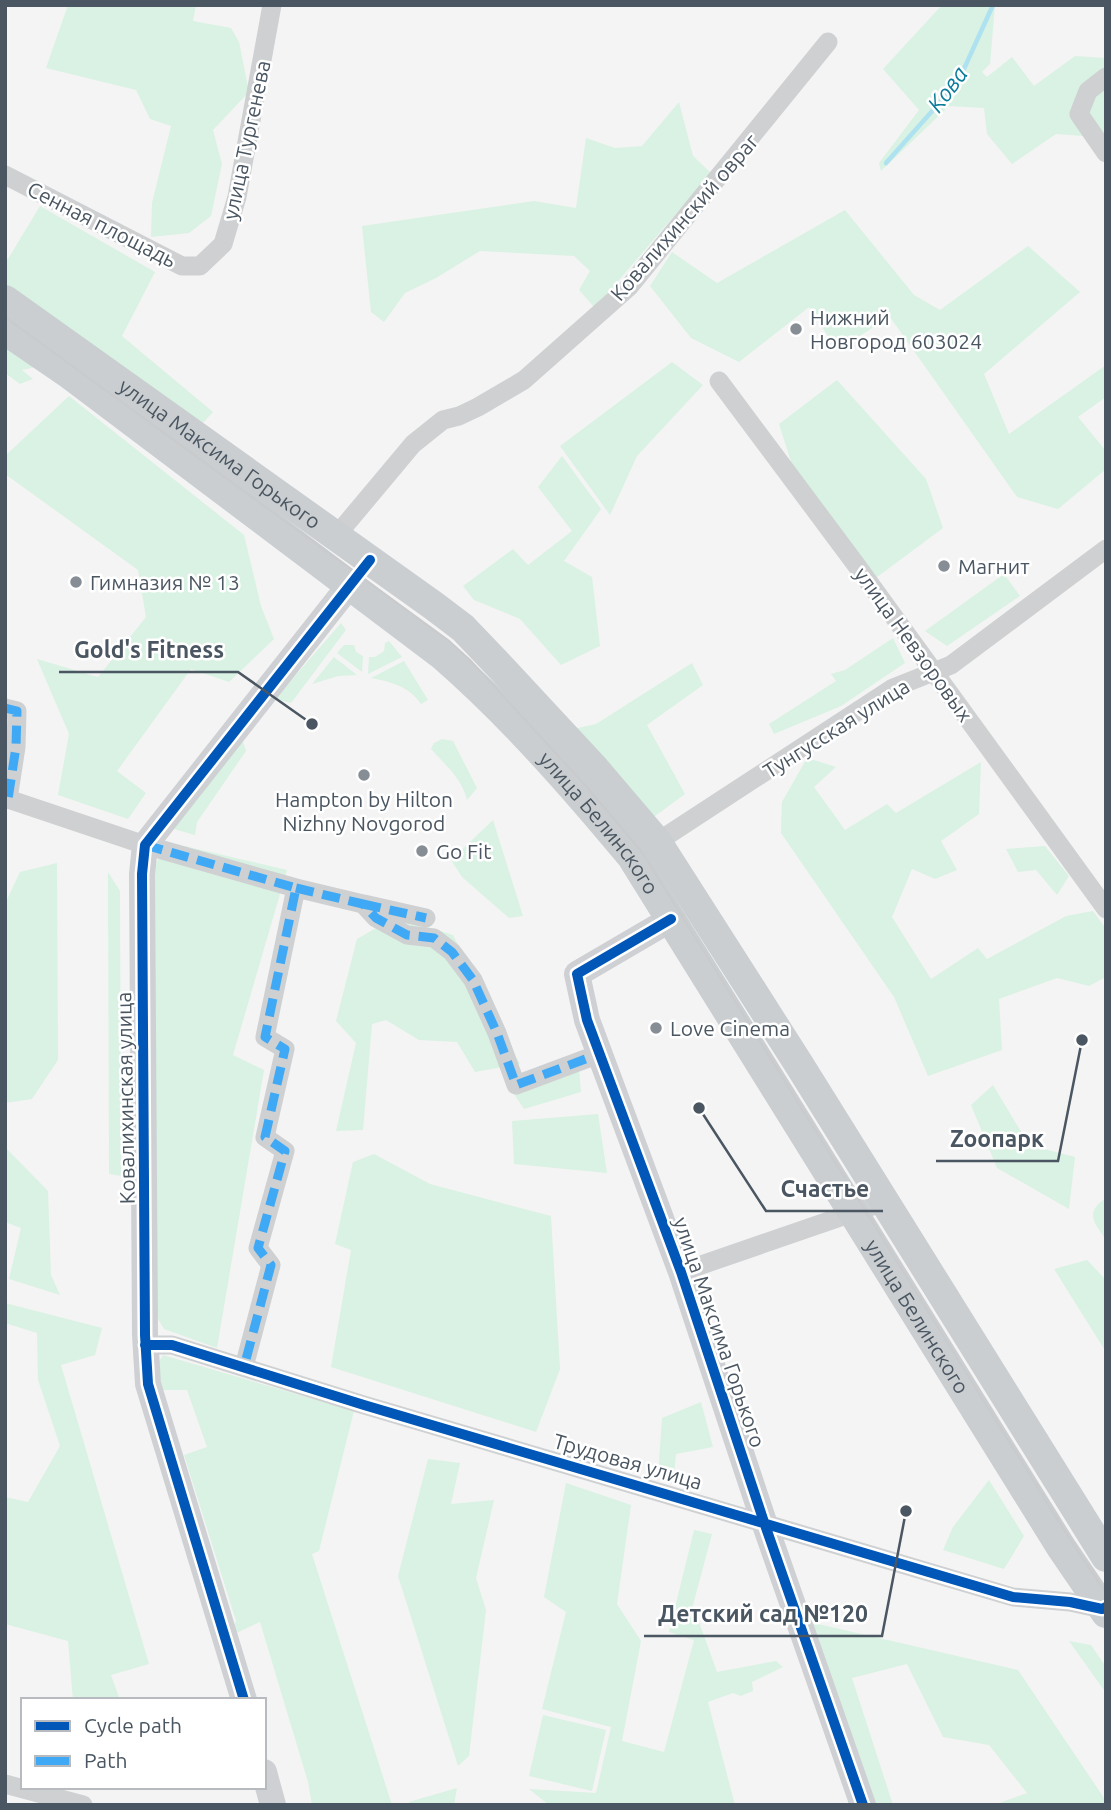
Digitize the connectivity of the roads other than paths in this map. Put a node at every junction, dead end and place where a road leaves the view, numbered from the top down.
1 (272, 5) edge
2 (828, 42) dead end
3 (1106, 77) edge
4 (1106, 153) edge
5 (5, 175) edge
6 (200, 266) joint
7 (5, 300) edge
8 (5, 330) edge
9 (719, 381) dead end
10 (336, 536) junction
11 (1106, 549) edge
12 (370, 560) junction
13 (349, 586) junction
14 (434, 606) joint
15 (413, 634) joint
16 (934, 672) junction
17 (5, 708) edge
18 (6, 798) edge
19 (145, 845) junction
20 (645, 850) junction
21 (296, 888) junction
22 (363, 904) junction
23 (1106, 909) edge
24 (426, 918) dead end
25 (671, 919) junction
26 (599, 1054) junction
27 (884, 1202) junction
28 (855, 1212) junction
29 (681, 1272) junction
30 (145, 1345) junction
31 (244, 1367) junction
32 (765, 1524) junction
33 (1106, 1558) edge
34 (1105, 1610) edge
35 (243, 1698) edge
36 (266, 1779) edge
37 (24, 1789) edge
38 (83, 1805) edge
39 (273, 1805) edge
40 (863, 1805) edge

1 - 6 street, улица Тургенева
2 - 10 street, Ковалихинский овраг
3 - 4 street
5 - 6 street, Сенная площадь
7 - 10 main road, улица Максима Горького
8 - 13 main road, улица Максима Горького
9 - 16 street, улица Невзоровых
10 - 12 main road, улица Максима Горького
11 - 16 street, Тунгусская улица
12 - 13 street
12 - 14 main road, улица Максима Горького
13 - 15 main road, улица Максима Горького
13 - 19 street
14 - 20 main road, улица Белинского
15 - 20 main road, улица Белинского
16 - 20 street, Тунгусская улица
16 - 23 street, улица Невзоровых
17 - 18 street
18 - 19 street
19 - 21 street
19 - 30 street, Ковалихинская улица
20 - 25 main road, улица Белинского
20 - 27 main road, улица Белинского
21 - 22 street
21 - 31 street
22 - 24 street
22 - 26 street
25 - 26 street, улица Максима Горького
25 - 28 main road, улица Белинского
26 - 29 street, улица Максима Горького
27 - 28 street
27 - 33 main road, улица Белинского
28 - 29 street
28 - 34 main road, улица Белинского
29 - 32 street, улица Максима Горького
30 - 31 street, Трудовая улица
30 - 35 street, Ковалихинская улица
31 - 32 street, Трудовая улица
32 - 34 street, Трудовая улица
32 - 40 street, улица Максима Горького
36 - 39 street
37 - 38 street

